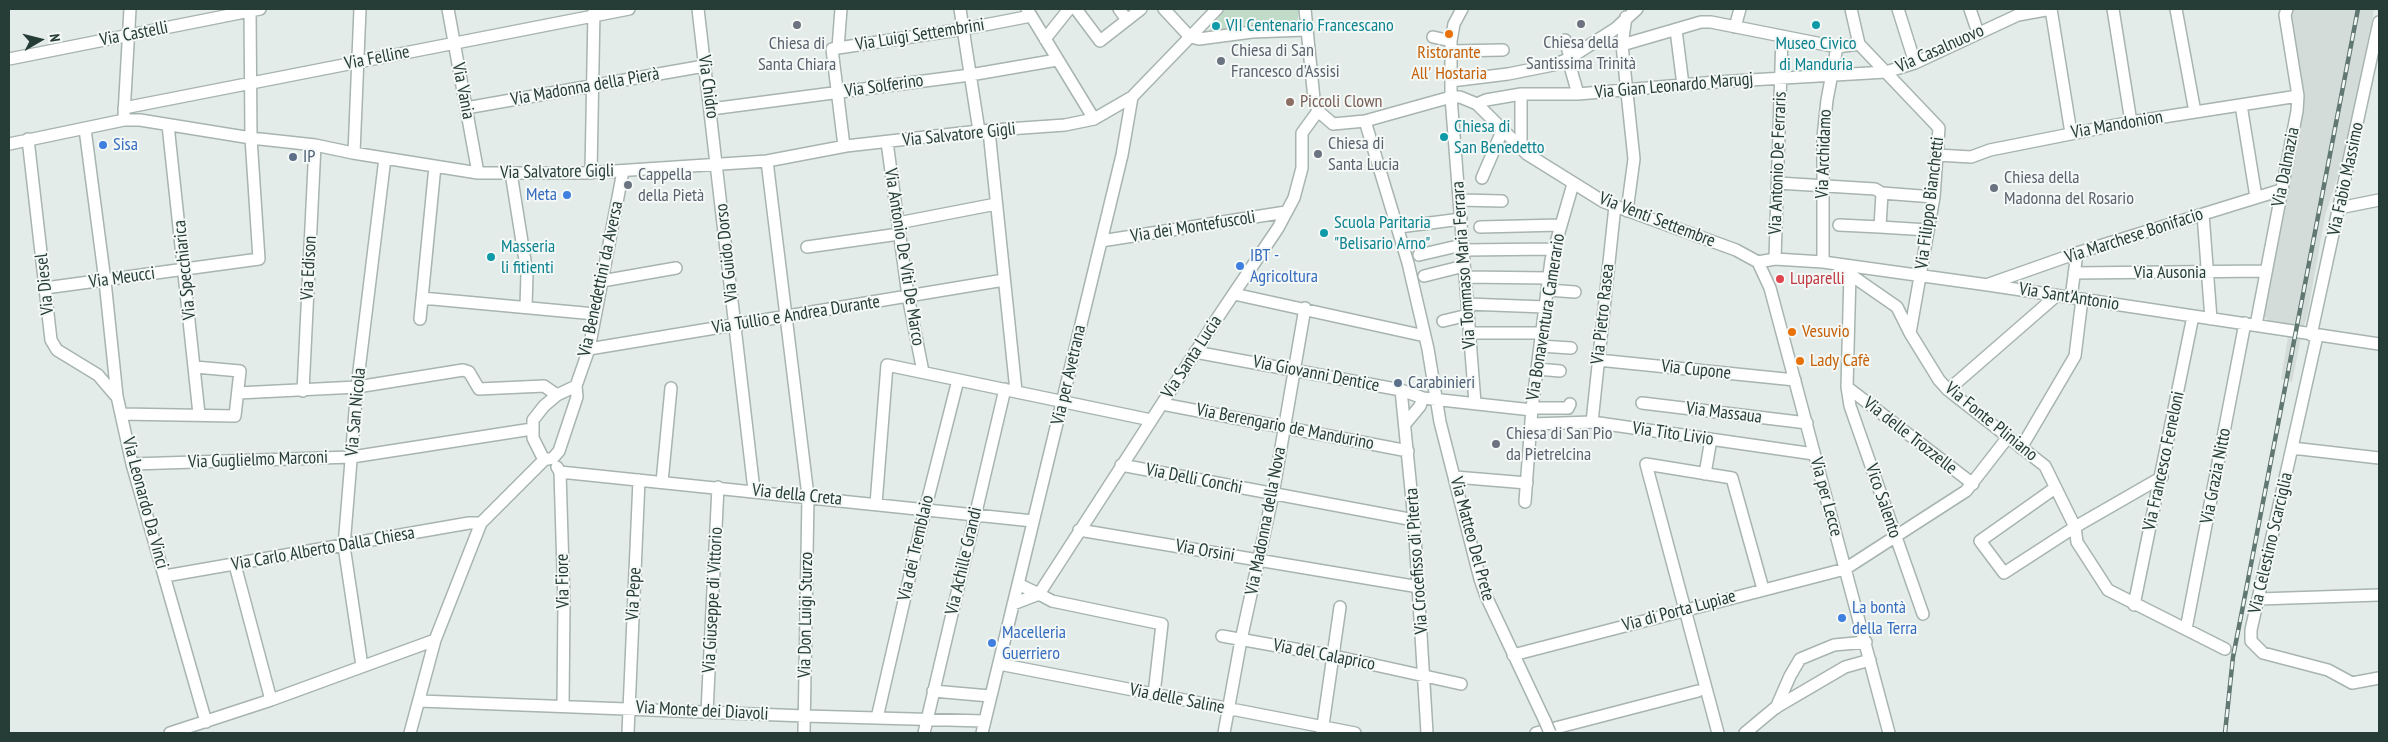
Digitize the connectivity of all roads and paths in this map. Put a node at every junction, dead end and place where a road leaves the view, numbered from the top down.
1 (130, 9) edge
2 (253, 9) edge
3 (360, 9) edge
4 (448, 9) edge
5 (630, 9) edge
6 (698, 9) edge
7 (841, 9) edge
8 (960, 9) edge
9 (1069, 9) edge
10 (1076, 9) edge
11 (1119, 9) edge
12 (1142, 9) edge
13 (1164, 9) edge
14 (1217, 9) edge
15 (1305, 9) edge
16 (1462, 9) edge
17 (1637, 9) edge
18 (1740, 9) edge
19 (1851, 9) edge
20 (1898, 9) edge
21 (1970, 9) edge
22 (2051, 9) edge
23 (2113, 9) edge
24 (2176, 9) edge
25 (2287, 9) edge
26 (1029, 12) edge
27 (594, 13) edge
28 (1627, 14) edge
29 (1127, 20) junction
30 (2379, 22) edge
31 (1735, 27) junction
32 (964, 29) junction
33 (1305, 30) junction
34 (1676, 30) junction
35 (1978, 33) junction
36 (128, 36) junction
37 (1782, 36) junction
38 (1190, 37) junction
39 (1433, 37) dead end
40 (1045, 39) junction
41 (1565, 40) dead end
42 (454, 43) junction
43 (1859, 44) junction
44 (1622, 45) junction
45 (1451, 46) junction
46 (1837, 47) junction
47 (838, 48) junction
48 (1503, 50) dead end
49 (1569, 58) junction
50 (9, 59) edge
51 (1057, 60) junction
52 (358, 62) junction
53 (1915, 63) junction
54 (704, 66) junction
55 (1886, 72) junction
56 (970, 75) junction
57 (1833, 75) junction
58 (1780, 78) junction
59 (1451, 81) junction
60 (249, 83) junction
61 (593, 85) junction
62 (1683, 85) junction
63 (1626, 90) junction
64 (837, 92) junction
65 (1521, 94) junction
66 (1578, 94) junction
67 (2298, 96) junction
68 (1132, 97) junction
69 (1451, 98) junction
70 (1477, 104) junction
71 (2241, 105) junction
72 (124, 108) junction
73 (466, 108) junction
74 (711, 109) junction
75 (1318, 111) junction
76 (2195, 112) junction
77 (1094, 119) junction
78 (124, 120) junction
79 (1365, 121) junction
80 (2131, 122) junction
81 (168, 125) junction
82 (85, 129) junction
83 (1503, 129) junction
84 (984, 131) junction
85 (2072, 133) junction
86 (251, 138) junction
87 (28, 140) junction
88 (887, 142) junction
89 (9, 144) edge
90 (316, 145) junction
91 (844, 146) junction
92 (1521, 146) junction
93 (354, 153) junction
94 (1937, 156) junction
95 (385, 158) junction
96 (767, 161) junction
97 (717, 165) junction
98 (435, 166) junction
99 (623, 171) junction
100 (478, 173) junction
101 (511, 173) junction
102 (592, 173) junction
103 (1482, 178) dead end
104 (1778, 183) junction
105 (1573, 184) junction
106 (1822, 186) junction
107 (2281, 190) junction
108 (1882, 193) junction
109 (1934, 197) junction
110 (2256, 197) junction
111 (1459, 200) junction
112 (2379, 200) edge
113 (1502, 201) dead end
114 (996, 204) junction
115 (1615, 206) junction
116 (2339, 208) junction
117 (1627, 211) junction
118 (1286, 212) junction
119 (2202, 214) junction
120 (1460, 219) junction
121 (1560, 225) junction
122 (1839, 225) dead end
123 (1399, 227) junction
124 (1480, 227) dead end
125 (1880, 227) junction
126 (899, 228) junction
127 (1928, 230) junction
128 (1100, 241) junction
129 (807, 247) dead end
130 (1462, 247) junction
131 (1553, 250) junction
132 (2077, 253) junction
133 (1419, 255) dead end
134 (1775, 259) junction
135 (1758, 262) junction
136 (1829, 263) junction
137 (185, 268) junction
138 (676, 268) dead end
139 (1465, 271) junction
140 (2266, 271) junction
141 (2208, 272) junction
142 (1850, 273) junction
143 (2074, 274) junction
144 (1424, 276) dead end
145 (1921, 276) junction
146 (1004, 280) junction
147 (104, 281) junction
148 (602, 281) junction
149 (1548, 284) junction
150 (1988, 285) junction
151 (45, 288) junction
152 (1576, 292) dead end
153 (1234, 294) junction
154 (908, 296) junction
155 (2056, 296) junction
156 (422, 298) junction
157 (2077, 299) junction
158 (526, 307) junction
159 (1546, 307) junction
160 (1305, 308) junction
161 (1468, 310) junction
162 (595, 314) junction
163 (2193, 316) junction
164 (786, 317) junction
165 (420, 318) dead end
166 (2211, 319) junction
167 (1443, 321) dead end
168 (2250, 324) junction
169 (735, 326) junction
170 (1471, 332) junction
171 (1542, 333) junction
172 (1910, 333) junction
173 (2314, 335) junction
174 (1425, 336) junction
175 (2379, 344) edge
176 (1540, 346) junction
177 (1571, 348) dead end
178 (589, 349) junction
179 (1195, 352) junction
180 (1598, 360) junction
181 (195, 367) junction
182 (1537, 368) junction
183 (1296, 370) junction
184 (1560, 371) dead end
185 (922, 372) junction
186 (958, 380) junction
187 (1795, 380) junction
188 (576, 386) junction
189 (357, 387) junction
190 (1848, 387) junction
191 (671, 388) dead end
192 (1010, 390) junction
193 (1401, 390) junction
194 (1948, 390) junction
195 (303, 391) junction
196 (238, 393) junction
197 (557, 395) junction
198 (116, 396) junction
199 (1423, 398) junction
200 (1436, 399) junction
201 (1063, 401) junction
202 (1475, 403) junction
203 (1642, 403) dead end
204 (1162, 404) junction
205 (1570, 404) dead end
206 (1532, 409) junction
207 (120, 414) junction
208 (199, 414) junction
209 (1151, 420) junction
210 (1440, 422) junction
211 (1592, 422) junction
212 (1406, 423) junction
213 (1806, 423) junction
214 (1532, 424) junction
215 (1284, 428) junction
216 (532, 429) junction
217 (2008, 437) junction
218 (1711, 439) junction
219 (2021, 448) junction
220 (2292, 448) junction
221 (1408, 451) junction
222 (1814, 454) junction
223 (352, 457) junction
224 (2379, 458) edge
225 (549, 459) junction
226 (132, 464) junction
227 (1121, 465) junction
228 (560, 472) junction
229 (1705, 474) junction
230 (1455, 476) junction
231 (2162, 477) junction
232 (639, 480) junction
233 (662, 482) junction
234 (1526, 483) junction
235 (1973, 484) junction
236 (718, 487) junction
237 (2054, 488) junction
238 (754, 490) junction
239 (1273, 494) junction
240 (808, 496) junction
241 (1525, 502) dead end
242 (876, 504) junction
243 (924, 510) junction
244 (976, 515) junction
245 (1414, 520) junction
246 (1033, 521) junction
247 (481, 523) junction
248 (2075, 527) junction
249 (1079, 530) junction
250 (1896, 536) junction
251 (344, 546) junction
252 (1260, 560) junction
253 (235, 565) junction
254 (1845, 568) junction
255 (164, 576) junction
256 (1018, 584) junction
257 (1419, 587) junction
258 (1763, 588) junction
259 (1039, 594) junction
260 (2379, 595) edge
261 (2259, 599) junction
262 (1014, 604) junction
263 (2134, 605) junction
264 (1340, 607) dead end
265 (1686, 609) junction
266 (1923, 614) dead end
267 (2186, 629) junction
268 (1222, 636) dead end
269 (435, 640) junction
270 (1241, 640) junction
271 (1866, 642) junction
272 (2225, 649) dead end
273 (1513, 655) junction
274 (1334, 656) junction
275 (1870, 660) junction
276 (999, 664) junction
277 (362, 666) junction
278 (1425, 675) junction
279 (2379, 678) edge
280 (1461, 684) dead end
281 (933, 691) junction
282 (1698, 691) dead end
283 (1154, 694) junction
284 (990, 696) junction
285 (271, 700) junction
286 (420, 701) junction
287 (563, 706) junction
288 (629, 708) junction
289 (1775, 708) junction
290 (1228, 709) junction
291 (707, 712) junction
292 (805, 716) junction
293 (877, 718) junction
294 (927, 720) junction
295 (984, 720) junction
296 (206, 722) junction
297 (1322, 730) edge
298 (170, 733) edge
299 (410, 733) edge
300 (628, 733) edge
301 (804, 733) edge
302 (924, 733) edge
303 (982, 733) edge
304 (1224, 733) edge
305 (1355, 733) edge
306 (1426, 733) edge
307 (1536, 733) edge
308 (1550, 733) edge
309 (1718, 733) edge
310 (1745, 733) edge
311 (1889, 733) edge

1 - 36 street
2 - 36 street, Via Castelli
2 - 60 street
3 - 52 street
4 - 42 street, Via Vania
5 - 27 street, Via Felline
6 - 54 street, Via Chidro
7 - 47 street
8 - 32 street, Via Achille Grandi
9 - 40 street
10 - 29 street
11 - 29 street
12 - 29 street
13 - 38 street
14 - 38 street
15 - 33 street
16 - 45 street, Via Tommaso Maria Ferrara
17 - 28 street
18 - 31 street
19 - 43 street
20 - 53 street
21 - 35 street
22 - 35 street, Via Casalnuovo
22 - 85 street
23 - 80 street
24 - 76 street
25 - 67 street, Via Dalmazia
26 - 32 street, Via Luigi Settembrini
26 - 40 street
27 - 42 street, Via Felline
27 - 61 street
28 - 44 street
28 - 49 street
30 - 116 street, Via Fabio Massimo
31 - 34 street
31 - 37 street
32 - 47 street, Via Luigi Settembrini
32 - 56 street, Via Achille Grandi
33 - 38 street
33 - 75 street
34 - 44 street
34 - 62 street
35 - 53 street, Via Casalnuovo
36 - 50 street, Via Castelli
36 - 72 street
37 - 46 street
37 - 58 street, Via Antonio De Ferraris
38 - 68 street
39 - 45 street
40 - 51 street
41 - 49 street
42 - 52 street, Via Felline
42 - 73 street, Via Vania
43 - 46 street
43 - 55 street, Via Filippo Bianchetti
44 - 63 street
45 - 48 street
45 - 59 street, Via Tommaso Maria Ferrara
46 - 57 street, Via Archidamo
47 - 64 street
49 - 59 street
49 - 66 street
51 - 56 street, Via Solferino
51 - 77 street
52 - 60 street, Via Felline
52 - 93 street
53 - 55 street, Via Casalnuovo
54 - 61 street, Via Madonna della Pierà
54 - 74 street, Via Chidro
55 - 57 street, Via Gian Leonardo Marugj
55 - 94 street, Via Filippo Bianchetti
56 - 64 street, Via Solferino
56 - 84 street, Via Achille Grandi
57 - 58 street, Via Gian Leonardo Marugj
57 - 106 street, Via Archidamo
58 - 62 street, Via Gian Leonardo Marugj
58 - 104 street, Via Antonio De Ferraris
59 - 69 street, Via Tommaso Maria Ferrara
60 - 72 street, Via Felline
60 - 86 street
61 - 73 street, Via Madonna della Pierà
61 - 102 street
62 - 63 street, Via Gian Leonardo Marugj
63 - 66 street, Via Gian Leonardo Marugj
63 - 117 street
64 - 74 street, Via Solferino
64 - 91 street
65 - 66 street, Via Gian Leonardo Marugj
65 - 70 street, Via Gian Leonardo Marugj
65 - 92 street
67 - 71 street, Via Mandonion
67 - 107 street, Via Dalmazia
68 - 77 street, Via Salvatore Gigli
68 - 128 street, Via per Avetrana
69 - 70 street, Via Venti Settembre
69 - 79 street, Via Venti Settembre
69 - 111 street, Via Tommaso Maria Ferrara
70 - 83 street, Via Venti Settembre
71 - 76 street, Via Mandonion
71 - 110 street
72 - 78 street
73 - 100 street, Via Vania
74 - 97 street, Via Chidro
75 - 79 street, Via Venti Settembre
75 - 118 street, Via Santa Lucia
76 - 80 street, Via Mandonion
77 - 84 street, Via Salvatore Gigli
78 - 81 street, Via Salvatore Gigli
78 - 82 street, Via Salvatore Gigli
79 - 123 street, Via Matteo Del Prete
80 - 85 street, Via Mandonion
81 - 86 street, Via Salvatore Gigli
81 - 137 street, Via Specchiarica
82 - 87 street, Via Salvatore Gigli
82 - 147 street
83 - 92 street, Via Venti Settembre
83 - 103 street
84 - 88 street, Via Salvatore Gigli
84 - 114 street, Via Achille Grandi
85 - 94 street, Via Mandonion
86 - 90 street, Via Salvatore Gigli
86 - 137 street, Via Meucci
87 - 89 street, Via Salvatore Gigli
87 - 151 street, Via Diesel
88 - 91 street, Via Salvatore Gigli
88 - 126 street, Via Antonio De Viti De Marco
90 - 93 street, Via Salvatore Gigli
90 - 195 street, Via Edison
91 - 96 street, Via Salvatore Gigli
92 - 105 street, Via Venti Settembre
93 - 95 street, Via Salvatore Gigli
94 - 109 street, Via Filippo Bianchetti
95 - 98 street, Via Salvatore Gigli
95 - 189 street, Via San Nicola
96 - 97 street, Via Salvatore Gigli
96 - 164 street, Via Don Luigi Sturzo
97 - 99 street, Via Salvatore Gigli
97 - 169 street, Via Guido Dorso
98 - 100 street, Via Salvatore Gigli
98 - 156 street
99 - 102 street, Via Salvatore Gigli
99 - 148 street, Via Benedettini da Aversa
100 - 101 street, Via Salvatore Gigli
101 - 102 street, Via Salvatore Gigli
101 - 158 street
104 - 106 street
104 - 134 street, Via Antonio De Ferraris
105 - 115 street, Via Venti Settembre
105 - 121 street, Via Bonaventura Camerario
106 - 108 street
106 - 136 street, Via Archidamo
107 - 110 street, Via Marchese Bonifacio
107 - 140 street, Via Dalmazia
108 - 109 street
108 - 125 street
109 - 127 street, Via Filippo Bianchetti
110 - 119 street, Via Marchese Bonifacio
111 - 113 street
111 - 120 street, Via Tommaso Maria Ferrara
112 - 116 street
114 - 126 street
114 - 146 street, Via Achille Grandi
115 - 117 street, Via Venti Settembre
115 - 180 street, Via Pietro Rasea
116 - 173 street, Via Fabio Massimo
117 - 135 street, Via Venti Settembre
118 - 128 street, Via dei Montefuscoli
118 - 153 street, Via Santa Lucia
119 - 132 street, Via Marchese Bonifacio
119 - 141 street
120 - 123 street
120 - 130 street, Via Tommaso Maria Ferrara
121 - 124 street
121 - 131 street, Via Bonaventura Camerario
122 - 125 street
123 - 174 street, Via Matteo Del Prete
125 - 127 street
126 - 129 street
126 - 154 street, Via Antonio De Viti De Marco
127 - 145 street, Via Filippo Bianchetti
128 - 201 street, Via per Avetrana
130 - 131 street
130 - 133 street
130 - 139 street, Via Tommaso Maria Ferrara
131 - 149 street, Via Bonaventura Camerario
132 - 143 street
132 - 150 street, Via Marchese Bonifacio
134 - 135 street, Via Sant'Antonio
134 - 136 street, Via Sant'Antonio
135 - 187 street, Via per Lecce
136 - 142 street, Via Fonte Pliniano
136 - 145 street, Via Sant'Antonio
137 - 147 street, Via Meucci
137 - 181 street, Via Specchiarica
138 - 148 street
139 - 144 street
139 - 149 street
139 - 161 street, Via Tommaso Maria Ferrara
140 - 141 street, Via Ausonia
140 - 168 street, Via Dalmazia
141 - 143 street, Via Ausonia
141 - 166 street
142 - 172 street, Via Fonte Pliniano
142 - 190 street, Vico Salento
143 - 157 street
145 - 150 street, Via Sant'Antonio
145 - 172 street, Via Filippo Bianchetti
146 - 154 street, Via Tullio e Andrea Durante
146 - 192 street, Via Achille Grandi
147 - 151 street, Via Meucci
147 - 198 street, Via Leonardo Da Vinci
148 - 162 street, Via Benedettini da Aversa
149 - 152 street
149 - 159 street, Via Bonaventura Camerario
150 - 155 street, Via Sant'Antonio
151 - 198 street, Via Diesel
153 - 160 street
153 - 179 street, Via Santa Lucia
154 - 164 street, Via Tullio e Andrea Durante
154 - 185 street, Via Antonio De Viti De Marco
155 - 157 street, Via Sant'Antonio
155 - 194 street
156 - 158 street
156 - 165 street
157 - 163 street, Via Sant'Antonio
157 - 219 street
158 - 162 street
159 - 161 street
159 - 171 street, Via Bonaventura Camerario
160 - 174 street
160 - 183 street, Via Madonna della Nova
161 - 167 street
161 - 170 street, Via Tommaso Maria Ferrara
162 - 178 street, Via Benedettini da Aversa
163 - 166 street, Via Sant'Antonio
163 - 231 street, Via Francesco Feneloni
164 - 169 street, Via Tullio e Andrea Durante
164 - 240 street, Via Don Luigi Sturzo
166 - 168 street, Via Sant'Antonio
168 - 173 street, Via Sant'Antonio
168 - 267 street, Via Grazia Nitto
169 - 178 street, Via Tullio e Andrea Durante
169 - 238 street, Via Guido Dorso
170 - 171 street
170 - 202 street, Via Tommaso Maria Ferrara
171 - 176 street, Via Bonaventura Camerario
172 - 194 street, Via Fonte Pliniano
173 - 175 street, Via Sant'Antonio
173 - 220 street, Via Celestino Scarciglia
174 - 200 street, Via Matteo Del Prete
176 - 177 street
176 - 182 street, Via Bonaventura Camerario
178 - 188 street, Via Benedettini da Aversa
179 - 183 street, Via Giovanni Dentice
179 - 204 street, Via Santa Lucia
180 - 187 street, Via Cupone
180 - 211 street, Via Pietro Rasea
181 - 196 street
181 - 208 street, Via Specchiarica
182 - 184 street
182 - 206 street, Via Bonaventura Camerario
183 - 193 street, Via Giovanni Dentice
183 - 215 street, Via Madonna della Nova
185 - 186 street
185 - 242 street
186 - 192 street
186 - 243 street, Via dei Tremblaio
187 - 213 street, Via per Lecce
188 - 197 street
188 - 225 street, Via Benedettini da Aversa
189 - 195 street
189 - 197 street
189 - 223 street, Via San Nicola
190 - 235 street, Via delle Trozzelle
190 - 250 street, Vico Salento
191 - 233 street
192 - 201 street
192 - 244 street, Via Achille Grandi
193 - 199 street, Via Giovanni Dentice
193 - 212 street, Via Crocefisso di Piterta
194 - 217 street, Via Fonte Pliniano
195 - 196 street
196 - 208 street
197 - 216 street
198 - 207 street, Via Leonardo Da Vinci
199 - 200 street, Via Giovanni Dentice
199 - 210 street, Via Matteo Del Prete
199 - 212 street
200 - 202 street, Via Giovanni Dentice
200 - 210 street, Via Matteo Del Prete
201 - 209 street
201 - 246 street, Via per Avetrana
202 - 206 street, Via Giovanni Dentice
203 - 213 street, Via Massaua
204 - 209 street, Via Santa Lucia
204 - 215 street, Via Berengario de Mandurino
205 - 206 street, Via Giovanni Dentice
206 - 214 street, Via Bonaventura Camerario
207 - 208 street
207 - 226 street, Via Leonardo Da Vinci
209 - 227 street, Via Santa Lucia
210 - 230 street, Via Matteo Del Prete
211 - 214 street, Via Tito Livio
211 - 218 street, Via Tito Livio
212 - 221 street, Via Crocefisso di Piterta
213 - 222 street, Via per Lecce
214 - 234 street, Via Bonaventura Camerario
215 - 221 street, Via Berengario de Mandurino
215 - 239 street, Via Madonna della Nova
216 - 223 street, Via Guglielmo Marconi
216 - 225 street, Via Fiore
217 - 219 street, Via Fonte Pliniano
217 - 235 street, Via di Porta Lupiae
218 - 222 street, Via Tito Livio
218 - 229 street
219 - 237 street, Via Fonte Pliniano
220 - 224 street
220 - 261 street, Via Celestino Scarciglia
221 - 245 street, Via Crocefisso di Piterta
222 - 254 street, Via per Lecce
223 - 226 street, Via Guglielmo Marconi
223 - 251 street, Via San Nicola
225 - 228 street, Via Fiore
225 - 247 street, Via Benedettini da Aversa
226 - 255 street, Via Leonardo Da Vinci
227 - 239 street, Via Delli Conchi
227 - 249 street, Via Santa Lucia
228 - 232 street, Via della Creta
228 - 287 street, Via Fiore
229 - 258 street
229 - 265 street
230 - 234 street
230 - 273 street, Via Matteo Del Prete
231 - 248 street
231 - 263 street, Via Francesco Feneloni
232 - 233 street, Via della Creta
232 - 288 street, Via Pepe
233 - 236 street, Via della Creta
234 - 241 street, Via Bonaventura Camerario
235 - 250 street, Via di Porta Lupiae
236 - 238 street, Via della Creta
236 - 291 street, Via Giuseppe di Vittorio
237 - 248 street, Via Fonte Pliniano
237 - 248 street
238 - 240 street, Via della Creta
239 - 245 street, Via Delli Conchi
239 - 252 street, Via Madonna della Nova
240 - 242 street, Via della Creta
240 - 292 street, Via Don Luigi Sturzo
242 - 243 street, Via della Creta
243 - 244 street, Via della Creta
243 - 293 street, Via dei Tremblaio
244 - 246 street, Via della Creta
244 - 281 street, Via Achille Grandi
245 - 257 street, Via Crocefisso di Piterta
246 - 256 street, Via per Avetrana
247 - 251 street, Via Carlo Alberto Dalla Chiesa
247 - 269 street
248 - 263 street, Via Fonte Pliniano
249 - 252 street, Via Orsini
249 - 259 street, Via Santa Lucia
250 - 254 street, Via di Porta Lupiae
250 - 266 street, Vico Salento
251 - 253 street, Via Carlo Alberto Dalla Chiesa
251 - 277 street, Via San Nicola
252 - 257 street, Via Orsini
252 - 270 street, Via Madonna della Nova
253 - 255 street, Via Carlo Alberto Dalla Chiesa
253 - 285 street
254 - 258 street, Via di Porta Lupiae
254 - 271 street, Via per Lecce
255 - 296 street, Via Leonardo Da Vinci
256 - 259 street
256 - 262 street, Via per Avetrana
257 - 278 street, Via Crocefisso di Piterta
258 - 265 street, Via di Porta Lupiae
259 - 262 street
259 - 283 street
260 - 261 street
261 - 279 street, Via Celestino Scarciglia
262 - 276 street, Via per Avetrana
263 - 267 street, Via Fonte Pliniano
264 - 274 street
265 - 273 street, Via di Porta Lupiae
265 - 309 street
267 - 272 street, Via Fonte Pliniano
268 - 270 street, Via del Calaprico
269 - 277 street
269 - 286 street
270 - 274 street, Via del Calaprico
270 - 290 street, Via Madonna della Nova
271 - 275 street, Via per Lecce
271 - 289 street
273 - 308 street, Via Matteo Del Prete, bridge
274 - 278 street, Via del Calaprico
274 - 297 street
275 - 289 street
275 - 311 street, Via per Lecce
276 - 283 street, Via delle Saline
276 - 284 street, Via per Avetrana
277 - 285 street
278 - 280 street, Via del Calaprico
278 - 306 street, Via Crocefisso di Piterta
281 - 284 street
281 - 294 street, Via Achille Grandi
282 - 307 street
283 - 290 street, Via delle Saline
284 - 295 street, Via per Avetrana
285 - 296 street
286 - 287 street, Via Monte dei Diavoli
286 - 299 street
287 - 288 street, Via Monte dei Diavoli
288 - 291 street, Via Monte dei Diavoli
288 - 300 street, Via Pepe
289 - 310 street
290 - 297 street, Via delle Saline
290 - 304 street, Via Madonna della Nova
291 - 292 street, Via Monte dei Diavoli
292 - 293 street, Via Monte dei Diavoli
292 - 301 street, Via Don Luigi Sturzo
293 - 294 street, Via Monte dei Diavoli
294 - 295 street, Via Monte dei Diavoli
294 - 302 street, Via Achille Grandi
295 - 303 street, Via per Avetrana
296 - 298 street
297 - 305 street, Via delle Saline

